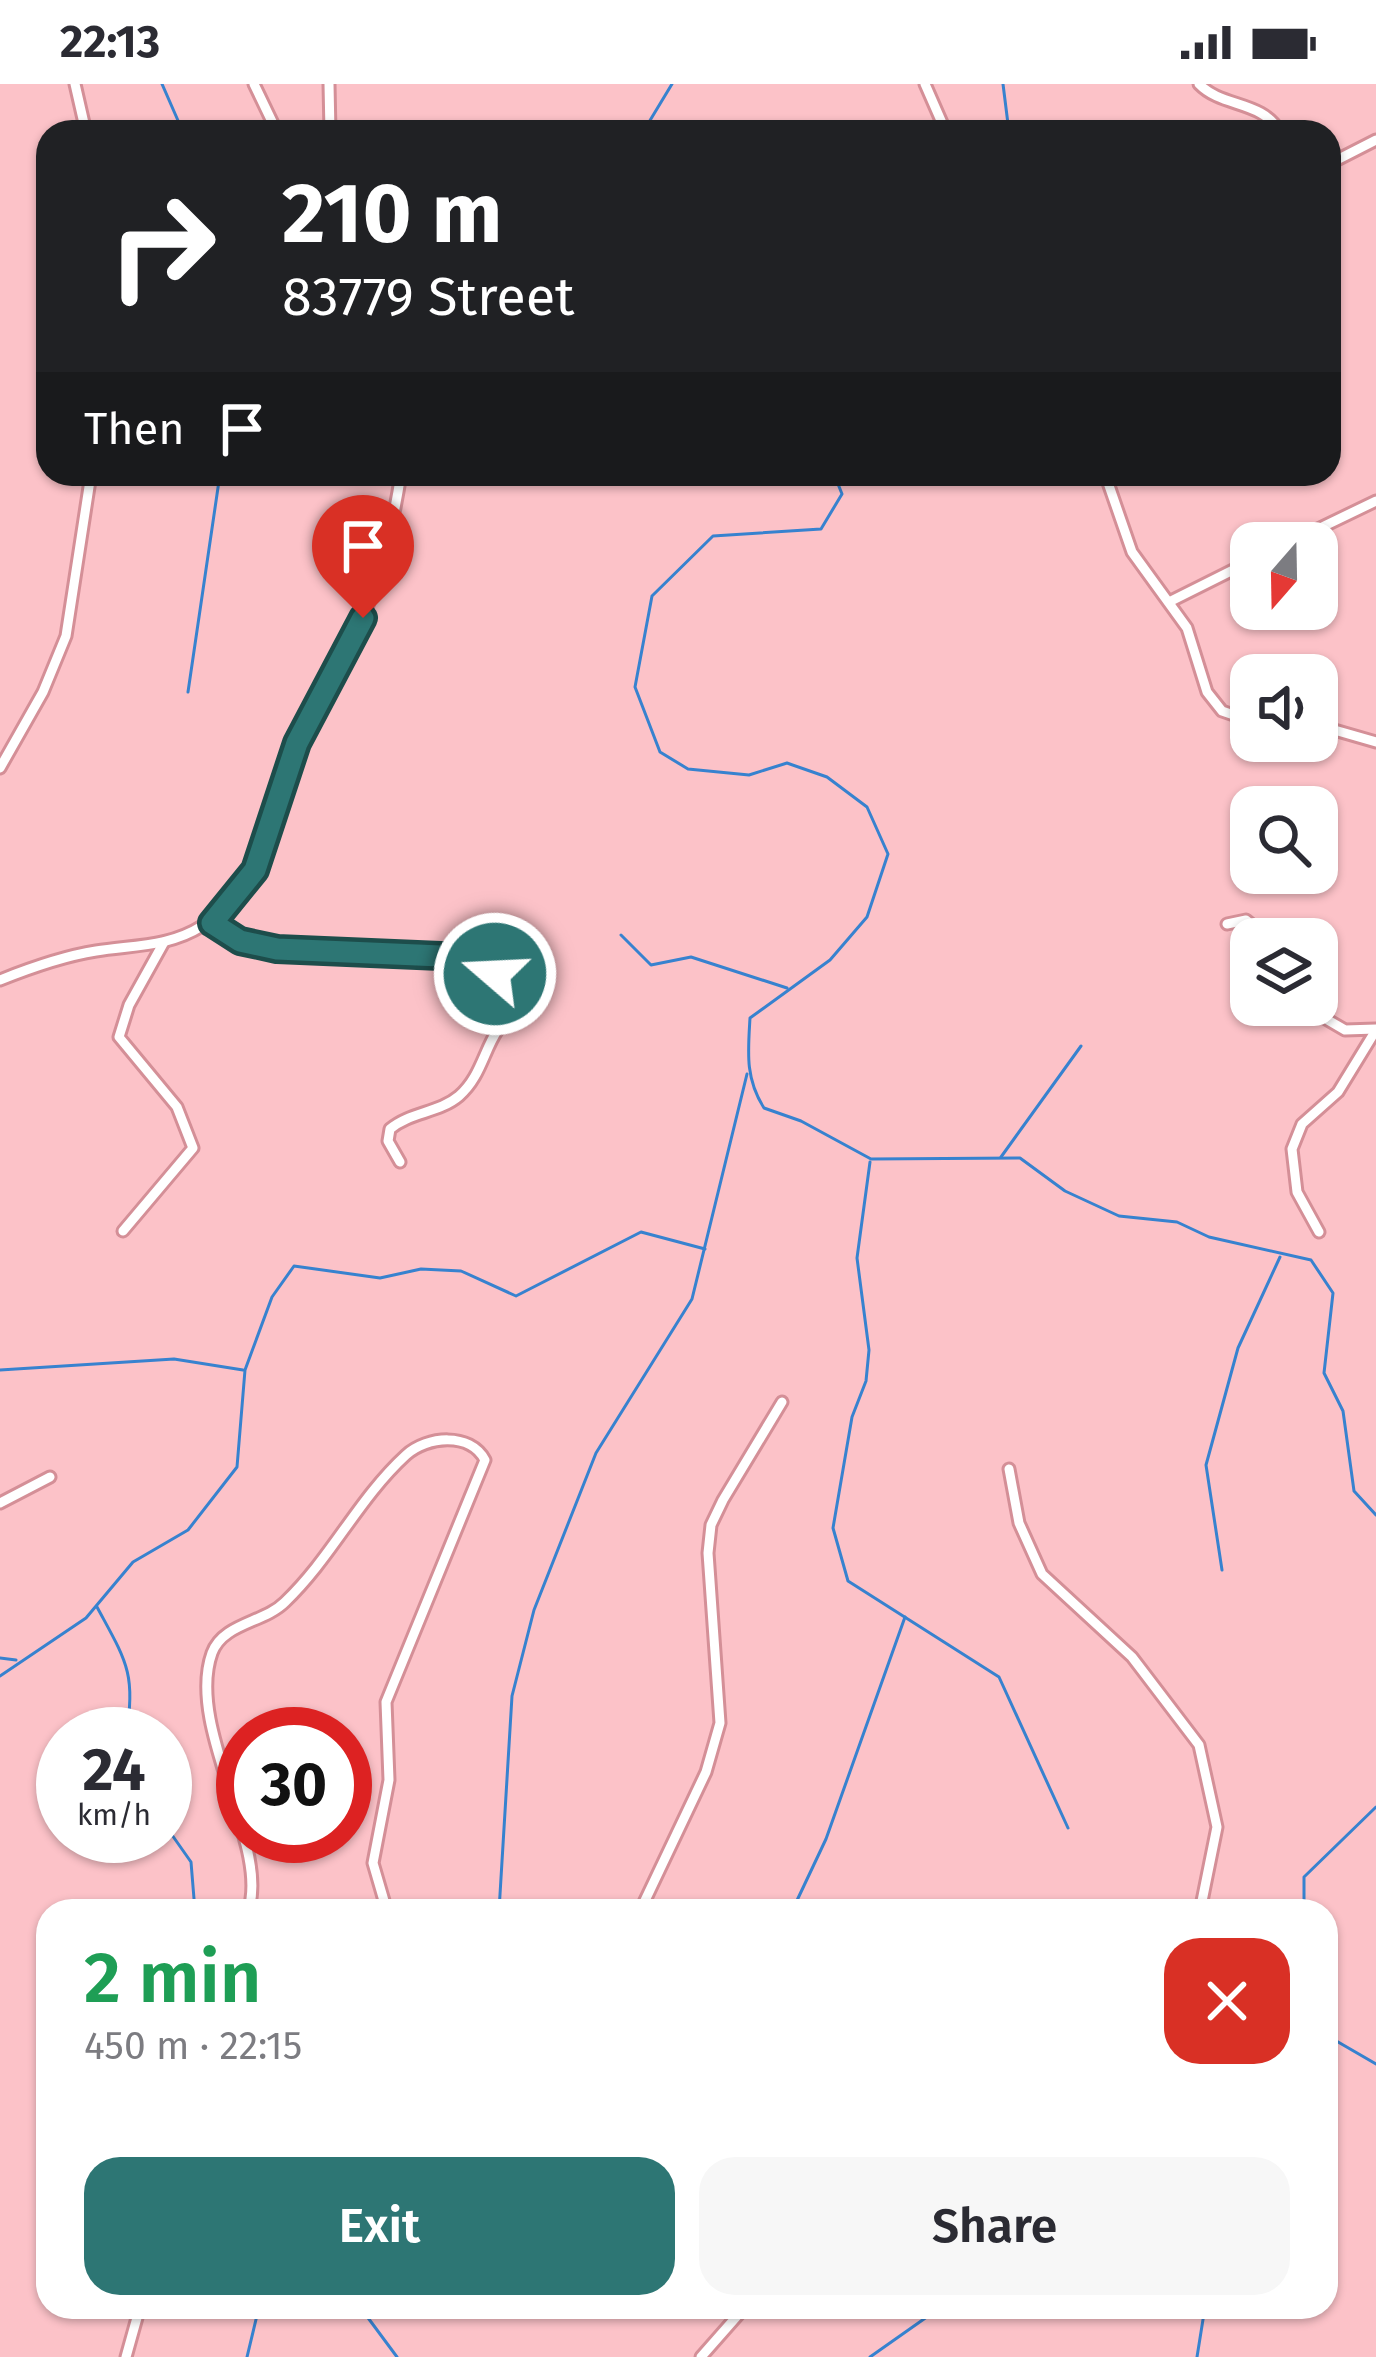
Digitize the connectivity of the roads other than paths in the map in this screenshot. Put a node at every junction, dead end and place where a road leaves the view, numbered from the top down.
1 (76, 84) edge
2 (254, 84) edge
3 (328, 84) edge
4 (925, 84) edge
5 (1199, 84) edge
6 (84, 120) edge
7 (271, 120) edge
8 (330, 120) edge
9 (941, 120) edge
10 (1271, 120) edge
11 (1376, 140) edge
12 (1341, 158) edge
13 (89, 486) edge
14 (399, 486) edge
15 (1109, 486) edge
16 (1376, 501) edge
17 (1332, 522) edge
18 (1230, 572) edge
19 (1171, 601) junction
20 (1230, 715) edge
21 (1338, 731) edge
22 (1376, 742) edge
23 (0, 768) edge
24 (212, 920) junction
25 (1230, 923) edge
26 (1227, 924) dead end
27 (164, 941) junction
28 (0, 980) edge
29 (1338, 1026) edge
30 (1376, 1029) edge
31 (400, 1162) dead end
32 (123, 1231) dead end
33 (1319, 1232) dead end
34 (782, 1402) dead end
35 (1009, 1469) dead end
36 (50, 1477) dead end
37 (0, 1503) edge
38 (249, 1899) edge
39 (384, 1899) edge
40 (646, 1899) edge
41 (1202, 1899) edge
42 (137, 2319) edge
43 (734, 2319) edge
44 (127, 2357) edge
45 (701, 2357) edge

1 - 6 street
2 - 7 street
3 - 8 street
4 - 9 street
5 - 10 street
11 - 12 street
13 - 23 street
14 - 24 street
15 - 19 street
16 - 17 street
18 - 19 street
19 - 20 street
21 - 22 street
24 - 27 street
24 - 31 street
25 - 26 street
27 - 28 street
27 - 32 street
29 - 30 street
30 - 33 street
34 - 40 street
35 - 41 street
36 - 37 street
38 - 39 street
42 - 44 street
43 - 45 street

